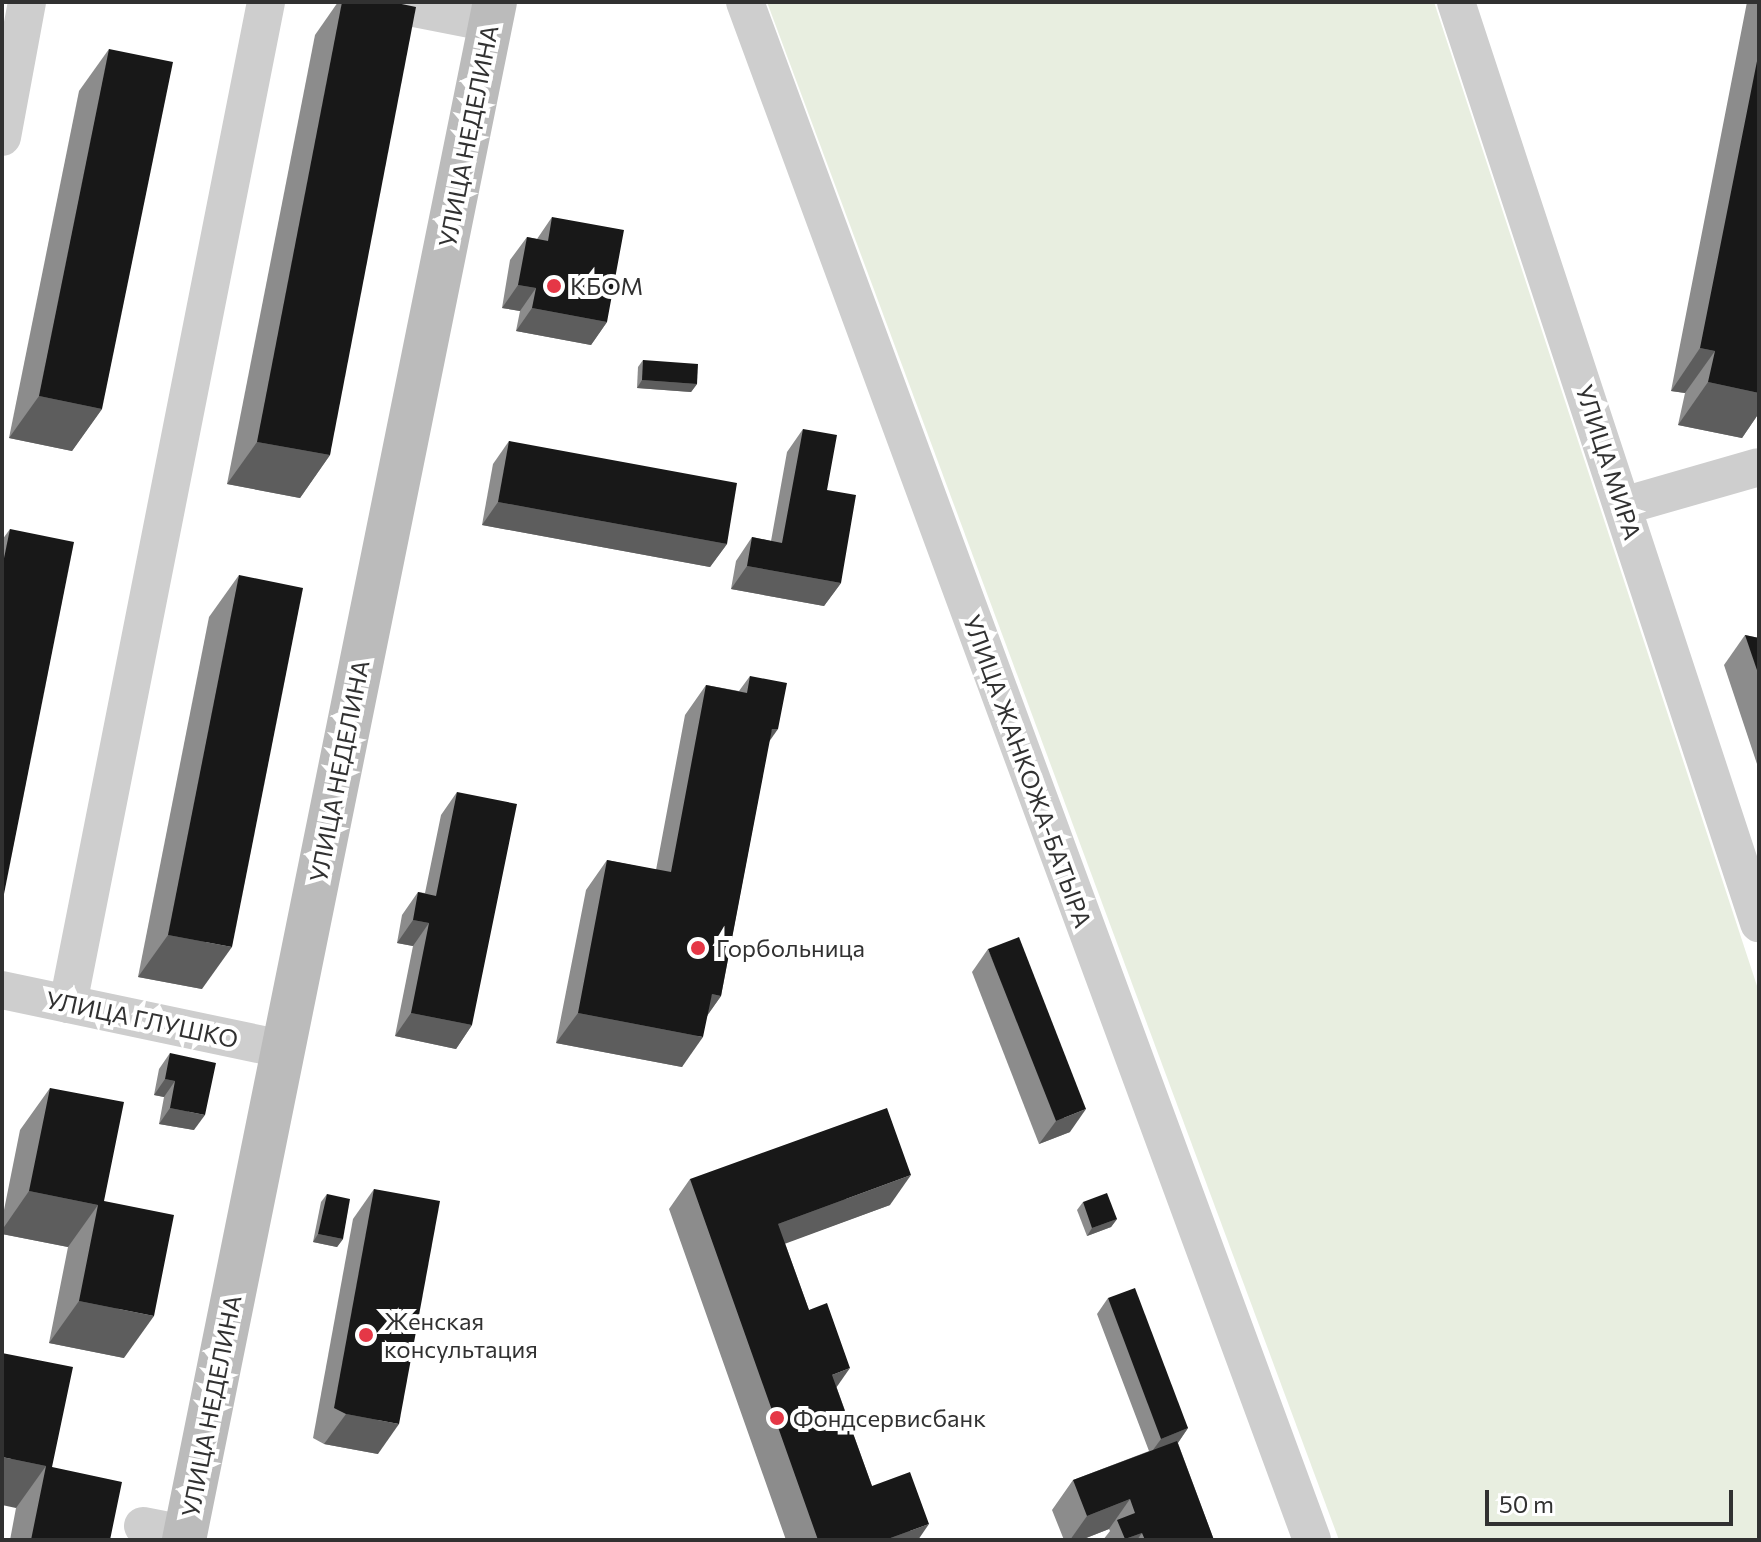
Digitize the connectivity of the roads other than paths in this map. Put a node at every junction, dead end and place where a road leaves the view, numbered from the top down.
1 (27, 2) edge
2 (266, 2) edge
3 (384, 2) edge
4 (745, 2) edge
5 (1456, 2) edge
6 (493, 12) edge
7 (2, 137) edge
8 (1759, 467) edge
9 (1623, 506) junction
10 (1759, 923) edge
11 (2, 990) edge
12 (68, 1004) junction
13 (283, 1049) junction
14 (171, 1533) edge
15 (1312, 1540) edge

1 - 7 street
2 - 12 street
3 - 6 street
4 - 15 street, УЛИЦА ЖАНКОЖА-БАТЫРА
5 - 9 street, УЛИЦА МИРА
6 - 13 street, УЛИЦА НЕДЕЛИНА
8 - 9 street
9 - 10 street, УЛИЦА МИРА
11 - 12 street, УЛИЦА ГЛУШКО
12 - 13 street, УЛИЦА ГЛУШКО
13 - 14 street, УЛИЦА НЕДЕЛИНА

